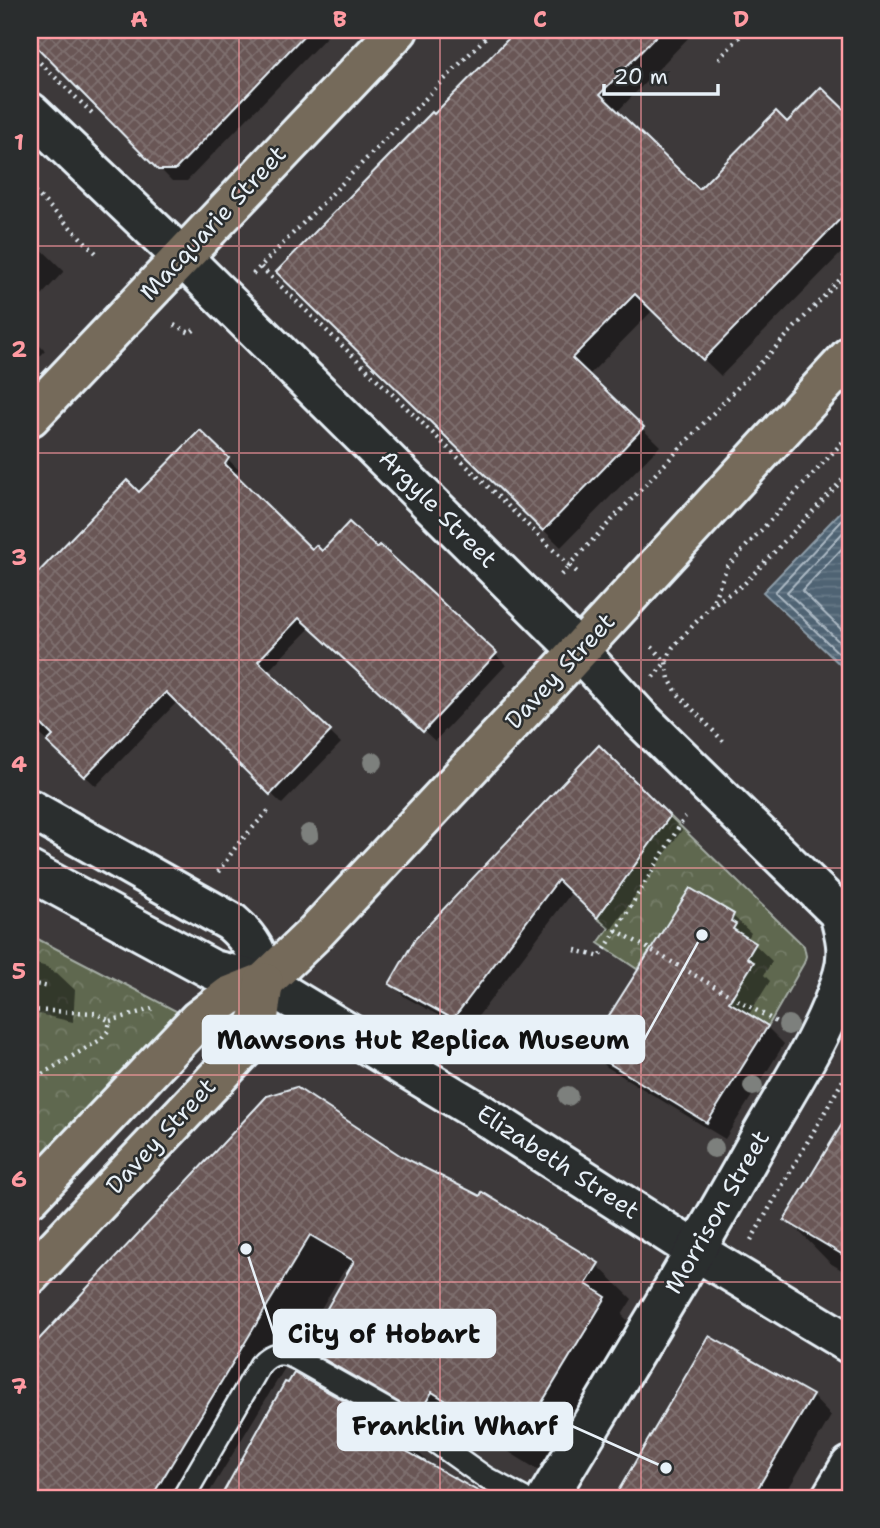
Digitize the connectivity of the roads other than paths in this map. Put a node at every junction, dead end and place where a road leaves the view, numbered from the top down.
1 (398, 30) edge
2 (30, 112) edge
3 (181, 256) junction
4 (850, 356) edge
5 (30, 417) edge
6 (578, 650) junction
7 (30, 809) edge
8 (30, 871) edge
9 (839, 913) joint
10 (264, 982) junction
11 (30, 1197) edge
12 (696, 1251) junction
13 (30, 1275) edge
14 (850, 1344) edge
15 (850, 1466) edge
16 (183, 1498) edge
17 (523, 1498) edge
18 (547, 1498) edge
19 (831, 1498) edge

1 - 3 highway, Macquarie Street
2 - 3 street, Argyle Street
3 - 5 highway, Macquarie Street
3 - 6 street, Argyle Street
4 - 6 highway, Davey Street
6 - 9 street, Argyle Street
6 - 10 highway, Davey Street
7 - 10 street
8 - 10 street, Elizabeth Street
9 - 12 street, Morrison Street
10 - 11 highway, Davey Street
10 - 12 street, Elizabeth Street
10 - 13 highway, Davey Street
12 - 14 street, Elizabeth Street
12 - 18 street, Morrison Street
15 - 19 street
16 - 17 lane

